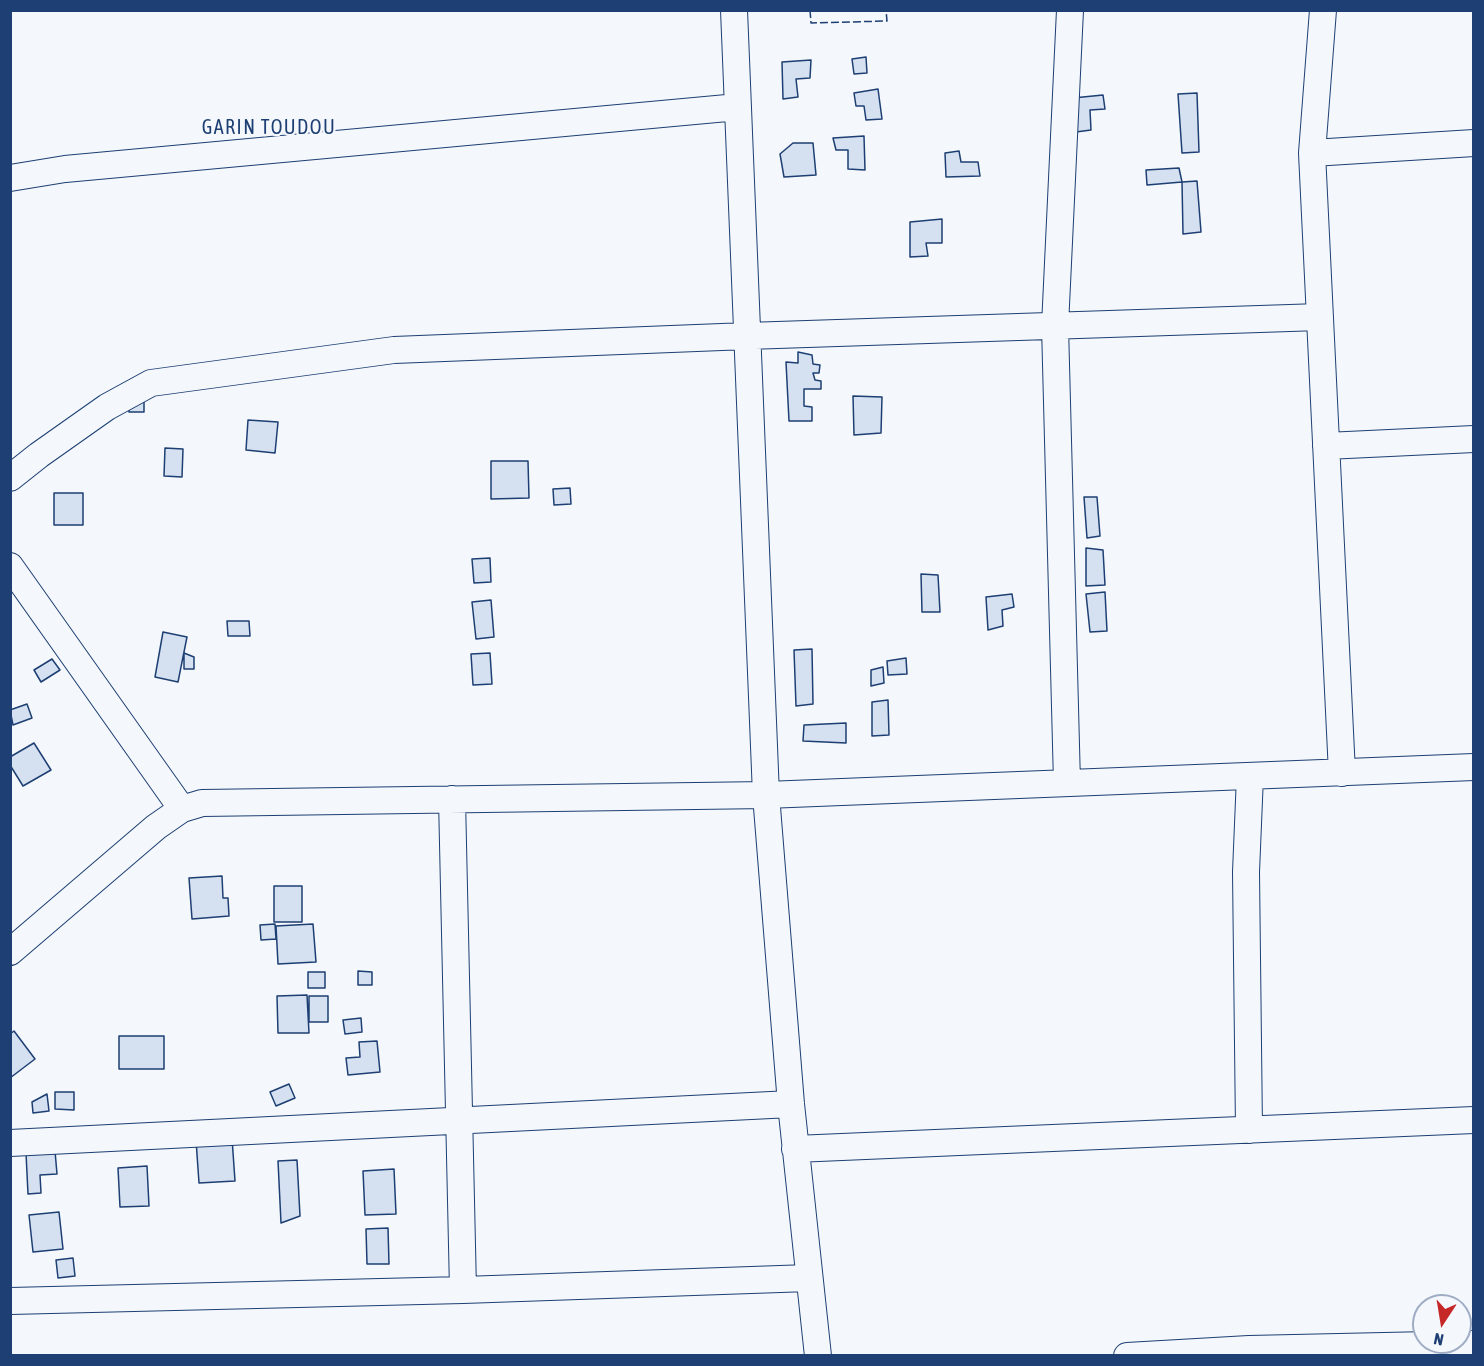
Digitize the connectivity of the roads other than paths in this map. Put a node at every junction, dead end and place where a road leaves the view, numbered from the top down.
1 (734, 10) edge
2 (1070, 10) edge
3 (1323, 10) edge
4 (738, 107) junction
5 (1473, 143) edge
6 (1312, 153) junction
7 (10, 178) edge
8 (1320, 317) junction
9 (1054, 326) junction
10 (747, 336) junction
11 (1473, 439) edge
12 (1326, 446) junction
13 (10, 478) edge
14 (10, 566) edge
15 (1473, 767) edge
16 (1342, 773) junction
17 (1250, 776) junction
18 (1067, 783) junction
19 (766, 795) junction
20 (452, 800) junction
21 (182, 808) junction
22 (10, 952) edge
23 (791, 1104) junction
24 (459, 1120) junction
25 (1473, 1120) edge
26 (1250, 1130) junction
27 (10, 1143) edge
28 (795, 1149) junction
29 (809, 1278) junction
30 (463, 1290) junction
31 (10, 1301) edge
32 (1473, 1344) edge
33 (818, 1356) edge
34 (1128, 1356) edge

1 - 4 street
2 - 9 street
3 - 6 street
4 - 7 street
4 - 10 street
5 - 6 street
6 - 8 street
8 - 9 street
8 - 12 street
9 - 10 street
9 - 18 street
10 - 13 street
10 - 19 street
11 - 12 street
12 - 16 street
14 - 21 street
15 - 16 street
16 - 17 street
17 - 18 street
17 - 26 street
18 - 19 street
19 - 20 street
19 - 23 street
20 - 21 street
20 - 24 street
21 - 22 street
23 - 24 street
23 - 28 street
24 - 27 street
24 - 30 street
25 - 26 street
26 - 28 street
28 - 29 street
29 - 30 street
29 - 33 street
30 - 31 street
32 - 34 street

